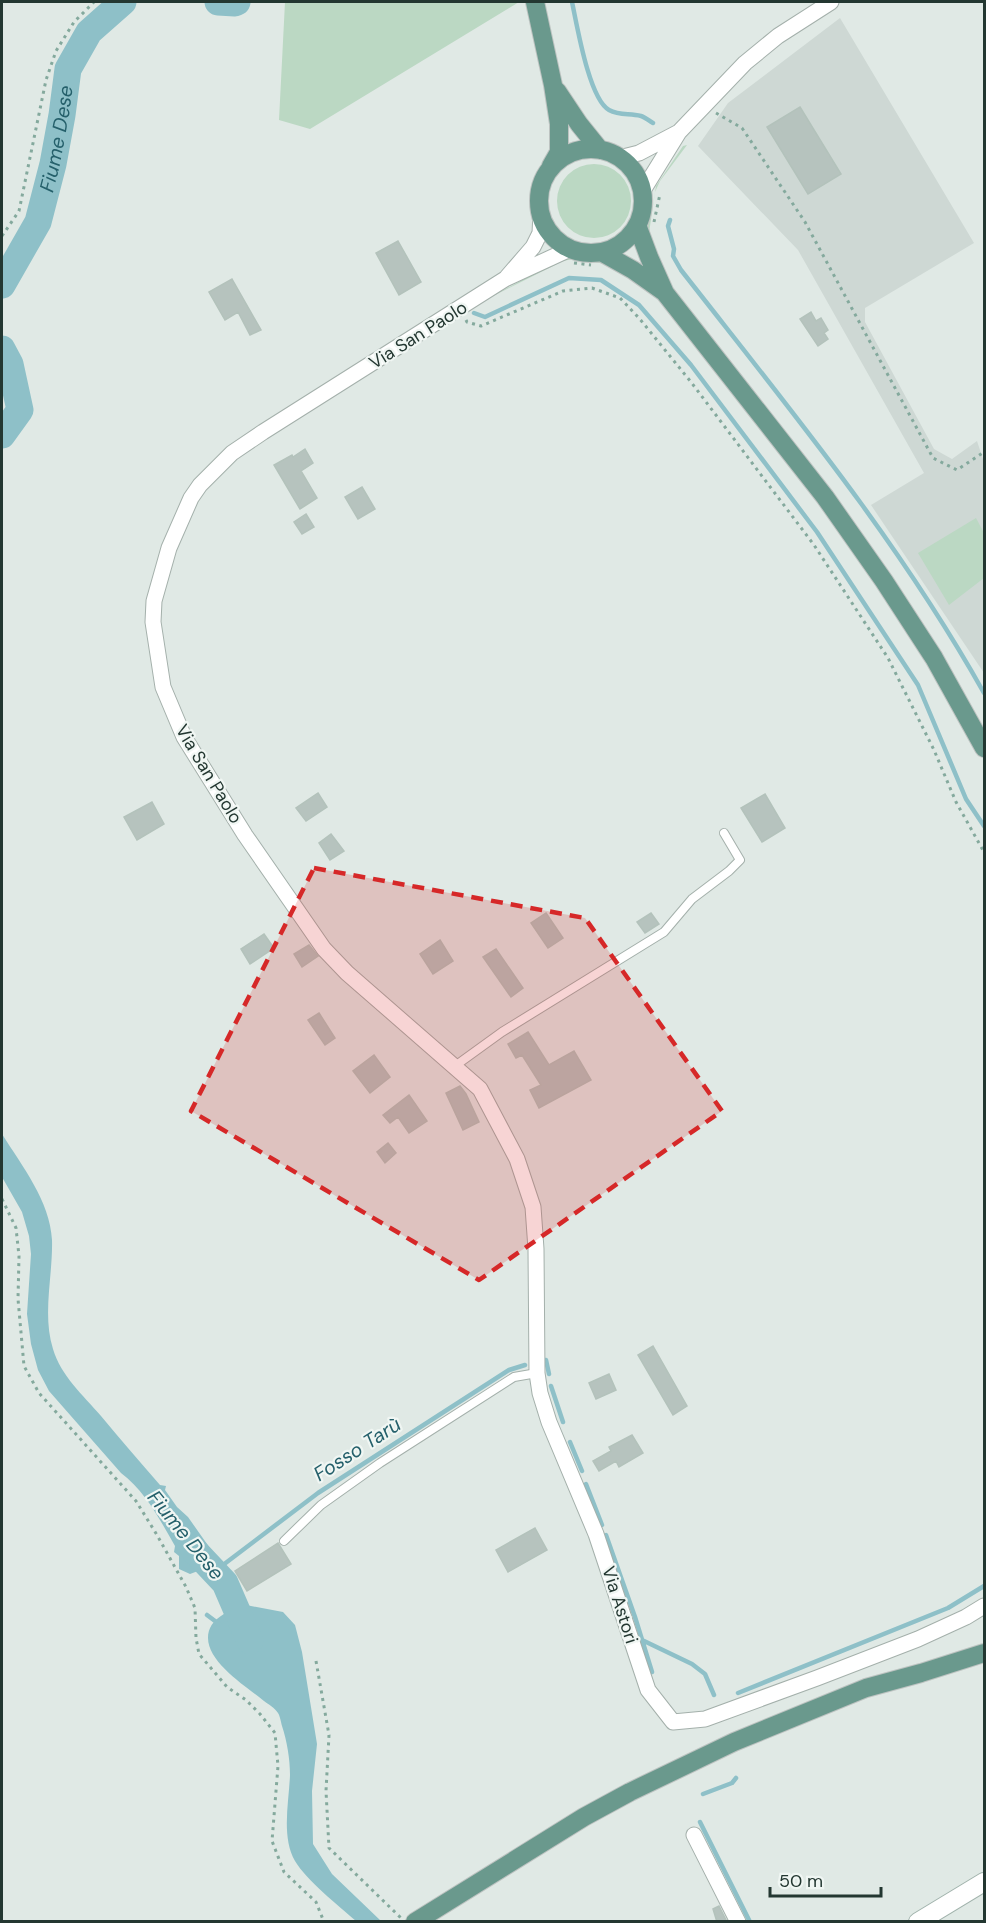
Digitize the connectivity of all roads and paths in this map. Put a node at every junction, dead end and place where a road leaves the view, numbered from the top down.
1 (94, 2) edge
2 (535, 2) edge
3 (831, 2) edge
4 (553, 85) junction
5 (704, 106) junction
6 (679, 132) junction
7 (600, 150) junction
8 (619, 158) junction
9 (546, 174) junction
10 (661, 189) dead end
11 (642, 192) junction
12 (541, 213) junction
13 (645, 224) junction
14 (2, 236) edge
15 (568, 256) junction
16 (599, 259) junction
17 (505, 279) junction
18 (665, 293) junction
19 (460, 308) junction
20 (984, 452) edge
21 (984, 748) edge
22 (724, 833) dead end
23 (984, 852) edge
24 (455, 1066) junction
25 (517, 1159) joint
26 (2, 1199) edge
27 (537, 1373) junction
28 (284, 1541) dead end
29 (984, 1606) edge
30 (984, 1653) edge
31 (316, 1661) dead end
32 (984, 1666) edge
33 (921, 1673) junction
34 (694, 1835) dead end
35 (984, 1882) edge
36 (413, 1920) edge
37 (324, 1922) edge
38 (738, 1922) edge
39 (918, 1922) edge

1 - 14 path
2 - 4 main road
3 - 5 street
4 - 7 main road
4 - 9 main road
5 - 6 street
5 - 20 path
6 - 8 street
6 - 11 street
7 - 8 main road
7 - 9 main road
8 - 11 main road
9 - 12 main road
10 - 13 path
11 - 13 main road
12 - 15 main road
12 - 17 street, Via San Paolo
13 - 16 main road
13 - 18 main road
15 - 16 path
15 - 16 main road
15 - 17 street, Via San Paolo
16 - 18 main road
17 - 19 street, Via San Paolo
18 - 21 main road
19 - 23 path
19 - 24 street, Via San Paolo
22 - 24 lane
24 - 25 street, Via San Paolo
25 - 27 street, Via Astori
26 - 37 path
27 - 28 lane
27 - 29 street, Via Astori
30 - 33 main road
31 - 36 path
32 - 33 main road
33 - 36 main road
34 - 38 street
35 - 39 street

